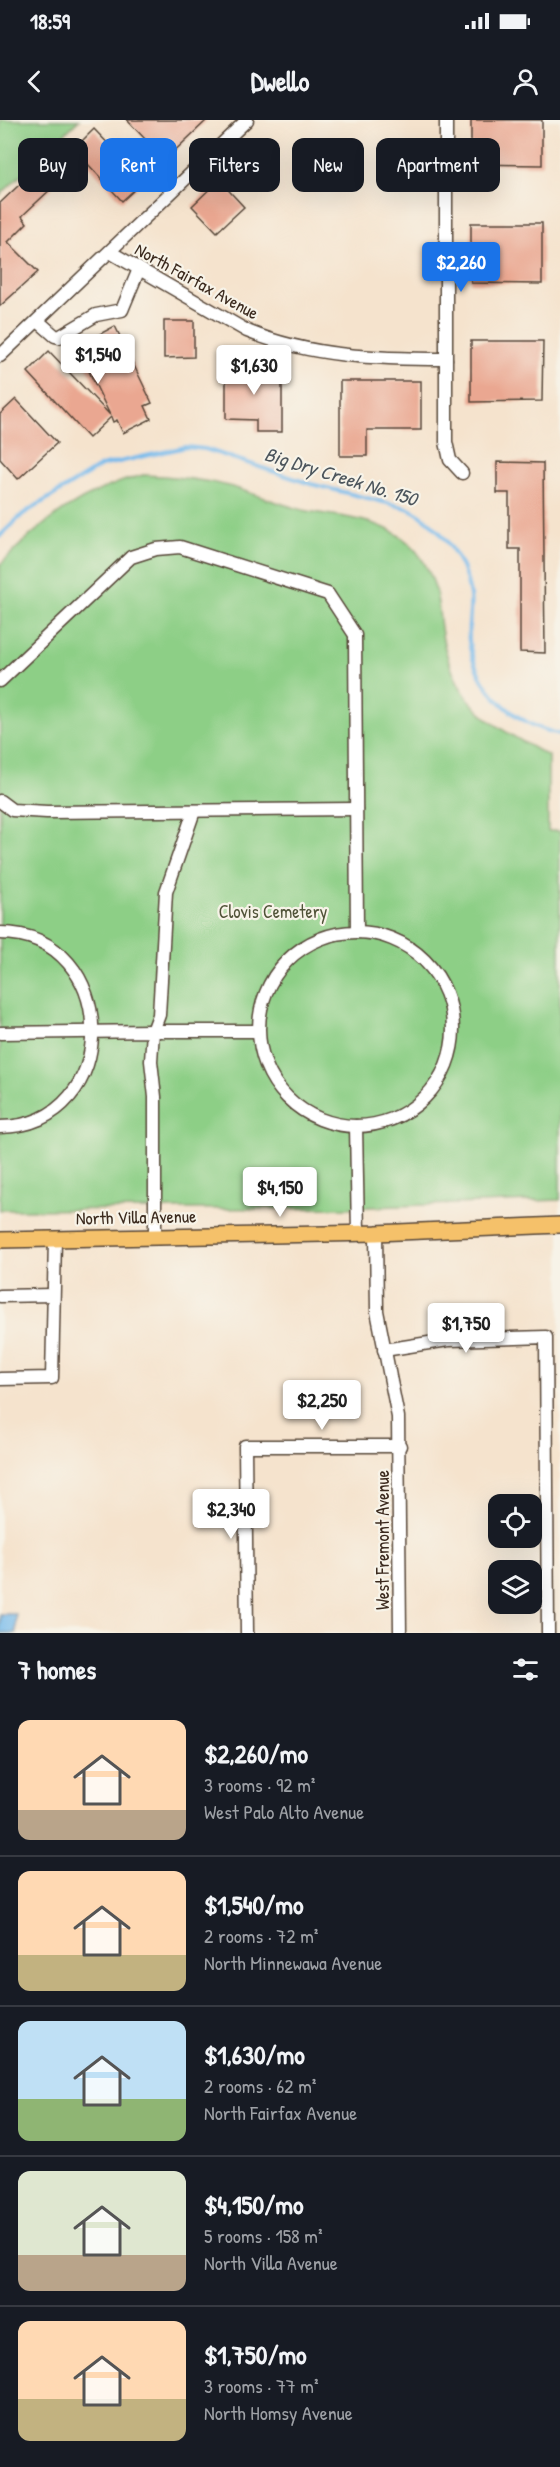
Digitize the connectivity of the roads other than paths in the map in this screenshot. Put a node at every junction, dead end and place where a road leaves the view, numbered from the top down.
1 (247, 120) edge
2 (446, 120) edge
3 (111, 252) junction
4 (139, 269) junction
5 (38, 321) junction
6 (0, 356) edge
7 (446, 359) junction
8 (462, 473) dead end
9 (0, 681) edge
10 (0, 801) edge
11 (356, 809) junction
12 (194, 811) junction
13 (357, 932) junction
14 (0, 933) edge
15 (153, 1031) junction
16 (258, 1031) junction
17 (94, 1032) junction
18 (0, 1033) edge
19 (356, 1126) junction
20 (0, 1127) edge
21 (560, 1226) edge
22 (358, 1233) junction
23 (376, 1233) junction
24 (155, 1236) junction
25 (55, 1239) junction
26 (0, 1240) edge
27 (53, 1295) junction
28 (0, 1296) edge
29 (384, 1350) junction
30 (0, 1379) edge
31 (400, 1446) junction
32 (247, 1633) edge
33 (400, 1633) edge
34 (548, 1633) edge

1 - 3 street
2 - 7 street
3 - 4 street, North Fairfax Avenue
3 - 5 street
4 - 5 street
4 - 7 street, North Fairfax Avenue
5 - 6 street
7 - 8 street
9 - 11 street
10 - 12 street
11 - 12 street
11 - 13 street
12 - 15 street
13 - 16 street
13 - 19 street
14 - 17 street
15 - 16 street
15 - 17 street
15 - 24 street
16 - 19 street
17 - 18 street
17 - 20 street
19 - 22 street
21 - 23 main road, North Villa Avenue
22 - 23 main road, North Villa Avenue
22 - 24 main road, North Villa Avenue
23 - 29 street, West Fremont Avenue
24 - 25 main road, North Villa Avenue
25 - 26 main road, North Villa Avenue
25 - 27 street
27 - 28 street
27 - 30 street
29 - 31 street, West Fremont Avenue
29 - 34 street
31 - 32 street
31 - 33 street, West Fremont Avenue

